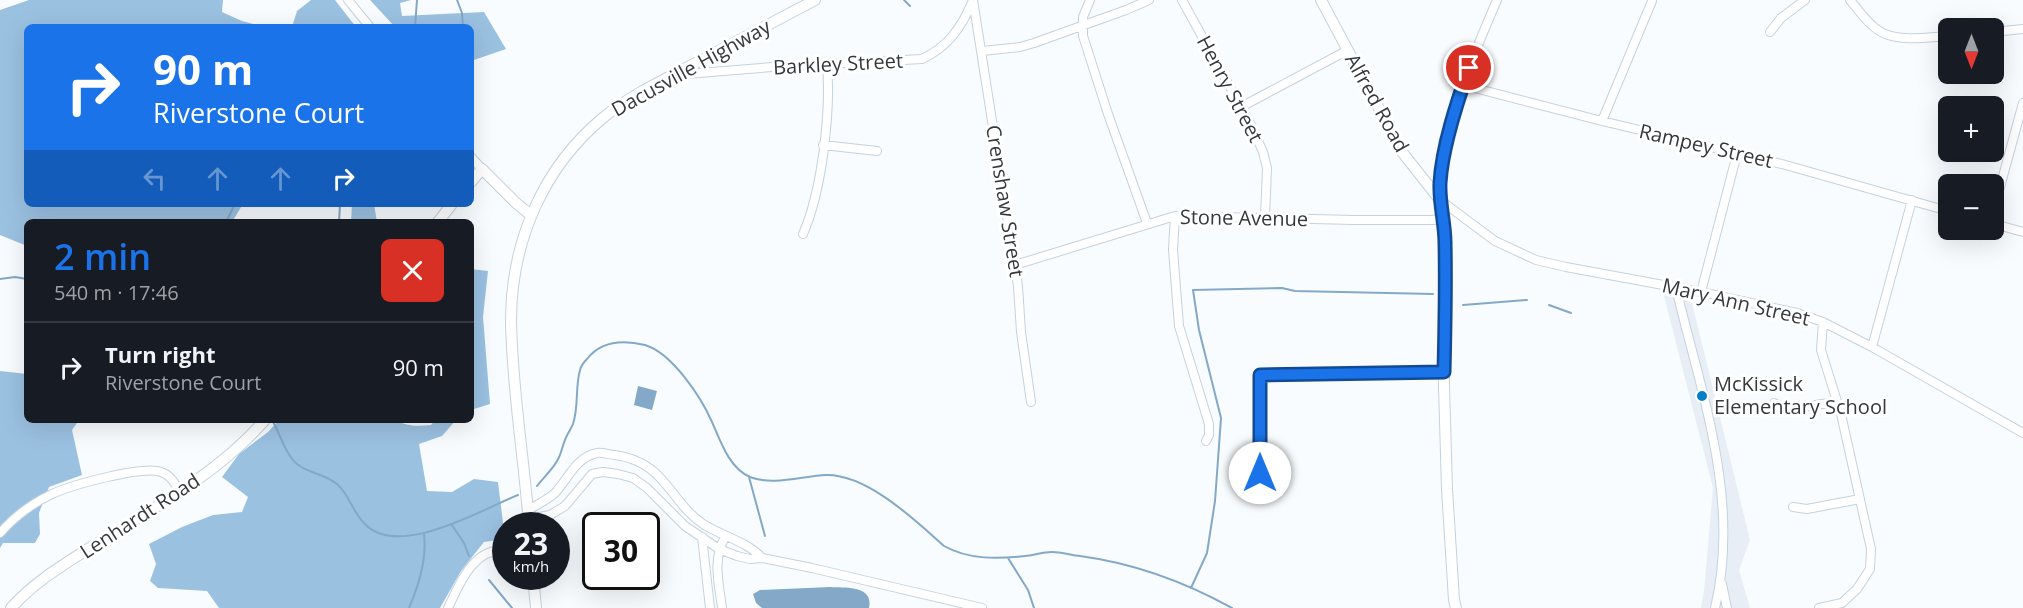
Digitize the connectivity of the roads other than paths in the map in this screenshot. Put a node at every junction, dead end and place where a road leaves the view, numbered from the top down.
1 (348, 0) edge
2 (815, 0) edge
3 (973, 0) edge
4 (1090, 0) edge
5 (1149, 0) edge
6 (1182, 0) edge
7 (1321, 0) edge
8 (1497, 0) edge
9 (1805, 0) edge
10 (1850, 0) edge
11 (1652, 1) edge
12 (368, 24) edge
13 (1082, 26) junction
14 (2023, 29) edge
15 (2004, 31) edge
16 (1770, 32) dead end
17 (1938, 37) edge
18 (1348, 50) junction
19 (982, 51) junction
20 (827, 65) junction
21 (672, 75) junction
22 (1463, 85) junction
23 (2023, 102) edge
24 (1241, 107) junction
25 (1602, 121) junction
26 (823, 145) junction
27 (877, 151) dead end
28 (1737, 154) junction
29 (474, 160) edge
30 (482, 169) junction
31 (2004, 174) edge
32 (474, 178) edge
33 (1440, 200) junction
34 (1912, 200) junction
35 (450, 207) edge
36 (1938, 208) edge
37 (531, 214) junction
38 (1175, 216) junction
39 (1265, 218) junction
40 (1444, 218) junction
41 (440, 219) edge
42 (1147, 223) junction
43 (2004, 227) edge
44 (2023, 232) edge
45 (803, 234) dead end
46 (1015, 265) junction
47 (1676, 288) junction
48 (1701, 292) junction
49 (1823, 322) junction
50 (1872, 347) junction
51 (1444, 372) junction
52 (1031, 402) dead end
53 (1837, 402) junction
54 (1774, 403) dead end
55 (262, 423) edge
56 (2023, 433) edge
57 (1206, 441) dead end
58 (1260, 473) dead end
59 (180, 492) junction
60 (1860, 499) junction
61 (1793, 507) dead end
62 (527, 512) edge
63 (534, 512) edge
64 (555, 512) edge
65 (0, 533) edge
66 (702, 537) junction
67 (725, 537) junction
68 (719, 549) junction
69 (492, 552) edge
70 (762, 558) junction
71 (1721, 581) junction
72 (534, 590) edge
73 (956, 605) edge
74 (11, 608) edge
75 (448, 608) edge
76 (536, 608) edge
77 (710, 608) edge
78 (722, 608) edge
79 (982, 608) edge
80 (1456, 608) edge
81 (1715, 608) edge
82 (1727, 608) edge
83 (1820, 608) edge

1 - 12 street
2 - 21 street, Dacusville Highway
3 - 19 street, Crenshaw Street
3 - 20 street, Barkley Street
4 - 13 street
5 - 13 street
6 - 24 street, Henry Street
7 - 18 street, Alfred Road
8 - 22 street
9 - 16 street
10 - 17 street
11 - 25 street
13 - 19 street
13 - 42 street
14 - 15 street
18 - 24 street
18 - 33 street, Alfred Road
19 - 46 street, Crenshaw Street
20 - 21 street, Barkley Street
20 - 26 street
21 - 37 street, Dacusville Highway
22 - 25 street, Rampey Street
22 - 33 street
23 - 31 street
24 - 39 street, Henry Street
25 - 28 street, Rampey Street
26 - 27 street
26 - 45 street
28 - 34 street, Rampey Street
28 - 48 street
29 - 30 street
30 - 32 street
30 - 37 street
33 - 40 street
33 - 47 street, Mary Ann Street
34 - 36 street, Rampey Street
34 - 50 street
35 - 41 street
37 - 62 street, Dacusville Highway
38 - 39 street, Stone Avenue
38 - 42 street, Stone Avenue
38 - 57 street
39 - 40 street, Stone Avenue
40 - 51 street
42 - 46 street, Stone Avenue
43 - 44 street
46 - 52 street, Crenshaw Street
47 - 48 street, Mary Ann Street
47 - 71 street
48 - 49 street, Mary Ann Street
49 - 50 street, Mary Ann Street
49 - 53 street
50 - 56 street, Mary Ann Street
51 - 58 street
51 - 80 street
53 - 54 street
53 - 60 street
55 - 59 street, Lenhardt Road
59 - 65 street
59 - 74 street, Lenhardt Road
60 - 61 street
60 - 83 street
63 - 67 street
64 - 66 street
66 - 68 street
66 - 77 street
67 - 68 street
67 - 70 street
68 - 70 street
68 - 78 street
69 - 75 street
70 - 73 street
71 - 81 street
71 - 82 street
72 - 76 street
73 - 79 street

